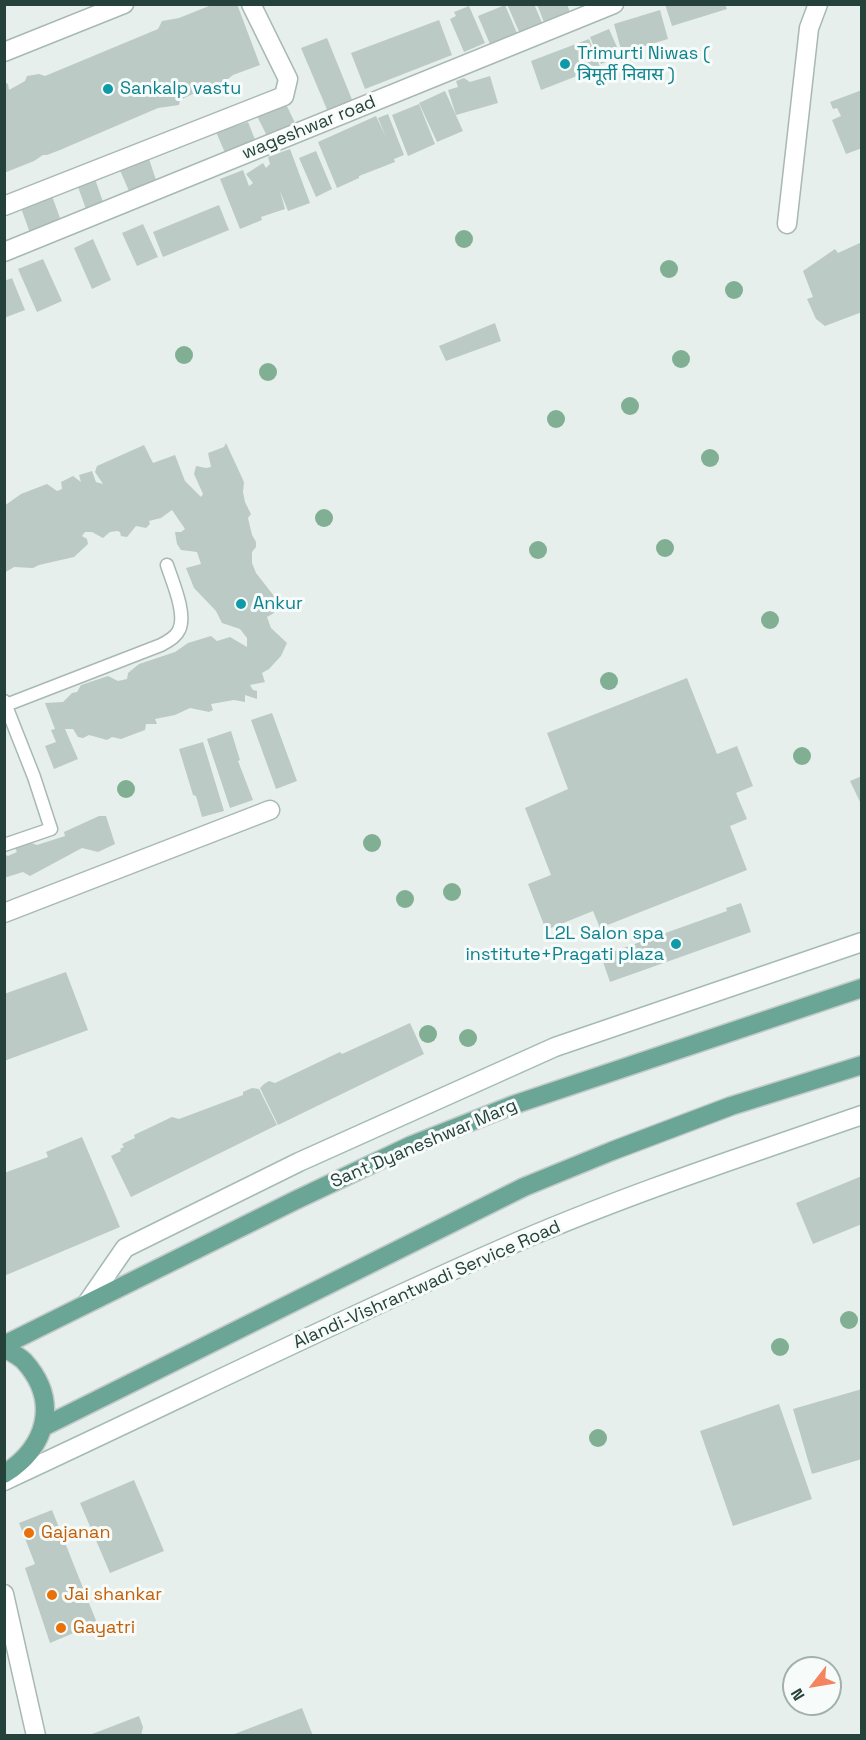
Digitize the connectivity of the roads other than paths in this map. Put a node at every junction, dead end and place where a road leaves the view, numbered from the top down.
1 (124, 4) edge
2 (251, 4) edge
3 (614, 4) edge
4 (810, 7) edge
5 (4, 52) edge
6 (4, 206) edge
7 (788, 225) dead end
8 (4, 252) edge
9 (167, 565) dead end
10 (5, 703) edge
11 (270, 810) dead end
12 (4, 845) edge
13 (4, 913) edge
14 (861, 942) edge
15 (861, 988) edge
16 (861, 1065) edge
17 (861, 1115) edge
18 (87, 1304) junction
19 (4, 1347) edge
20 (43, 1427) junction
21 (4, 1474) edge
22 (4, 1481) edge
23 (4, 1594) edge
24 (36, 1736) edge

1 - 5 street
2 - 6 street
3 - 8 street, wageshwar road
4 - 7 street
9 - 10 lane
10 - 12 lane
11 - 13 street
14 - 18 street
15 - 18 main road, Sant Dyaneshwar Marg
16 - 20 main road
17 - 22 street, Alandi-Vishrantwadi Service Road
18 - 19 main road, Sant Dyaneshwar Marg
19 - 20 main road
20 - 21 main road
23 - 24 street

